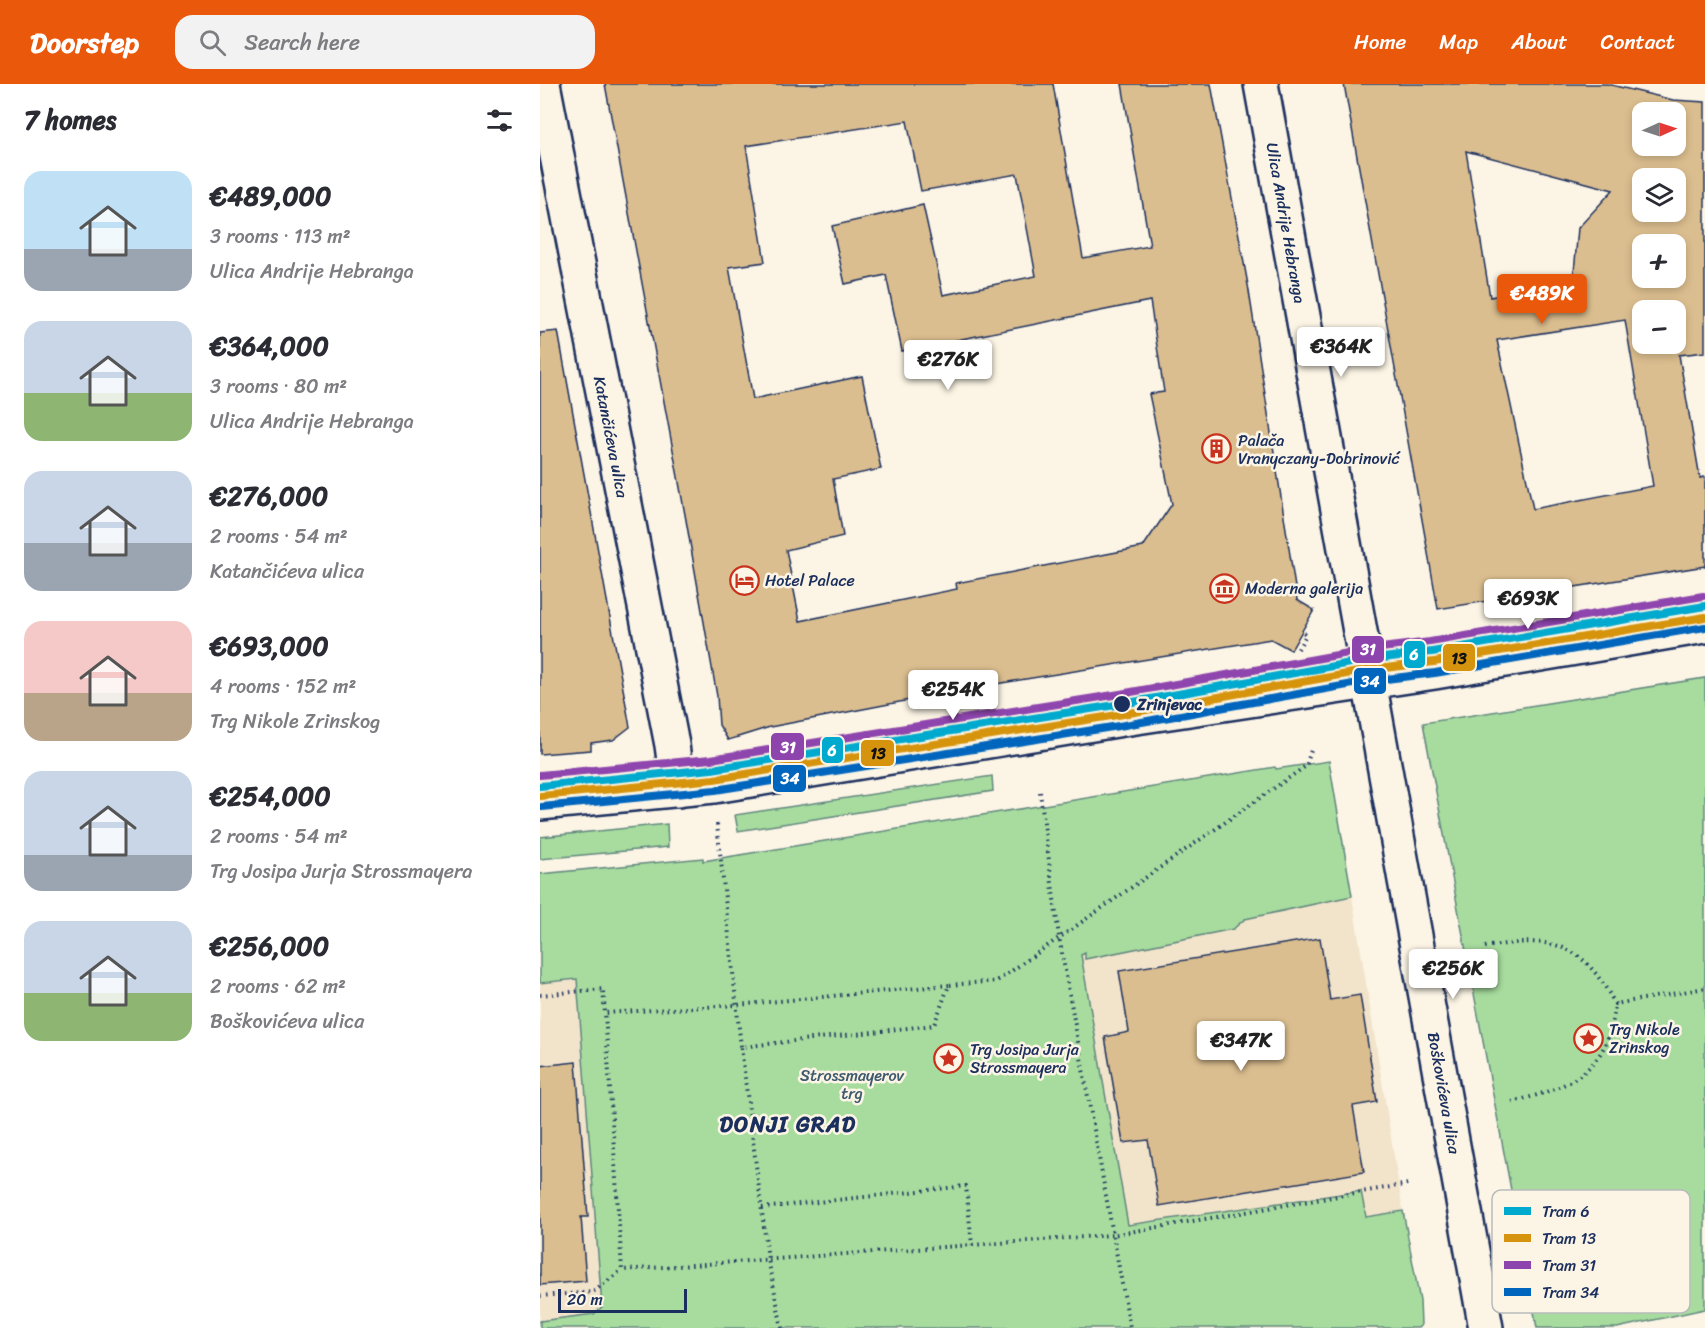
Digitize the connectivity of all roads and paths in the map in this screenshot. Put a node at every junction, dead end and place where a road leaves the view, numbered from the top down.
1 (543, 84) edge
2 (1261, 84) edge
3 (1705, 626) edge
4 (1302, 631) dead end
5 (1298, 649) dead end
6 (1370, 681) junction
7 (1311, 750) dead end
8 (678, 790) junction
9 (1041, 792) dead end
10 (540, 803) edge
11 (717, 812) dead end
12 (1059, 937) junction
13 (1485, 947) dead end
14 (950, 985) junction
15 (1705, 988) edge
16 (540, 995) edge
17 (1615, 1004) junction
18 (737, 1005) junction
19 (605, 1013) junction
20 (741, 1047) junction
21 (1512, 1102) dead end
22 (1408, 1184) dead end
23 (762, 1208) junction
24 (1113, 1235) junction
25 (972, 1245) junction
26 (768, 1259) junction
27 (622, 1270) junction
28 (540, 1296) edge
29 (782, 1328) edge
30 (1130, 1328) edge
31 (1486, 1328) edge

1 - 8 street, Katančićeva ulica
2 - 6 street, Ulica Andrije Hebranga
3 - 6 street
4 - 5 path
6 - 8 street
6 - 31 street, Boškovićeva ulica
7 - 12 path
8 - 10 street
9 - 12 path
11 - 18 path
12 - 14 path
12 - 24 path
13 - 17 path
14 - 18 path
14 - 20 path
15 - 17 path
16 - 19 path
17 - 21 path
18 - 19 path
18 - 20 path
19 - 27 path
20 - 23 path
22 - 24 path
23 - 25 path
23 - 26 path
24 - 25 path
24 - 30 path
25 - 26 path
26 - 27 path
26 - 29 path
27 - 28 path

